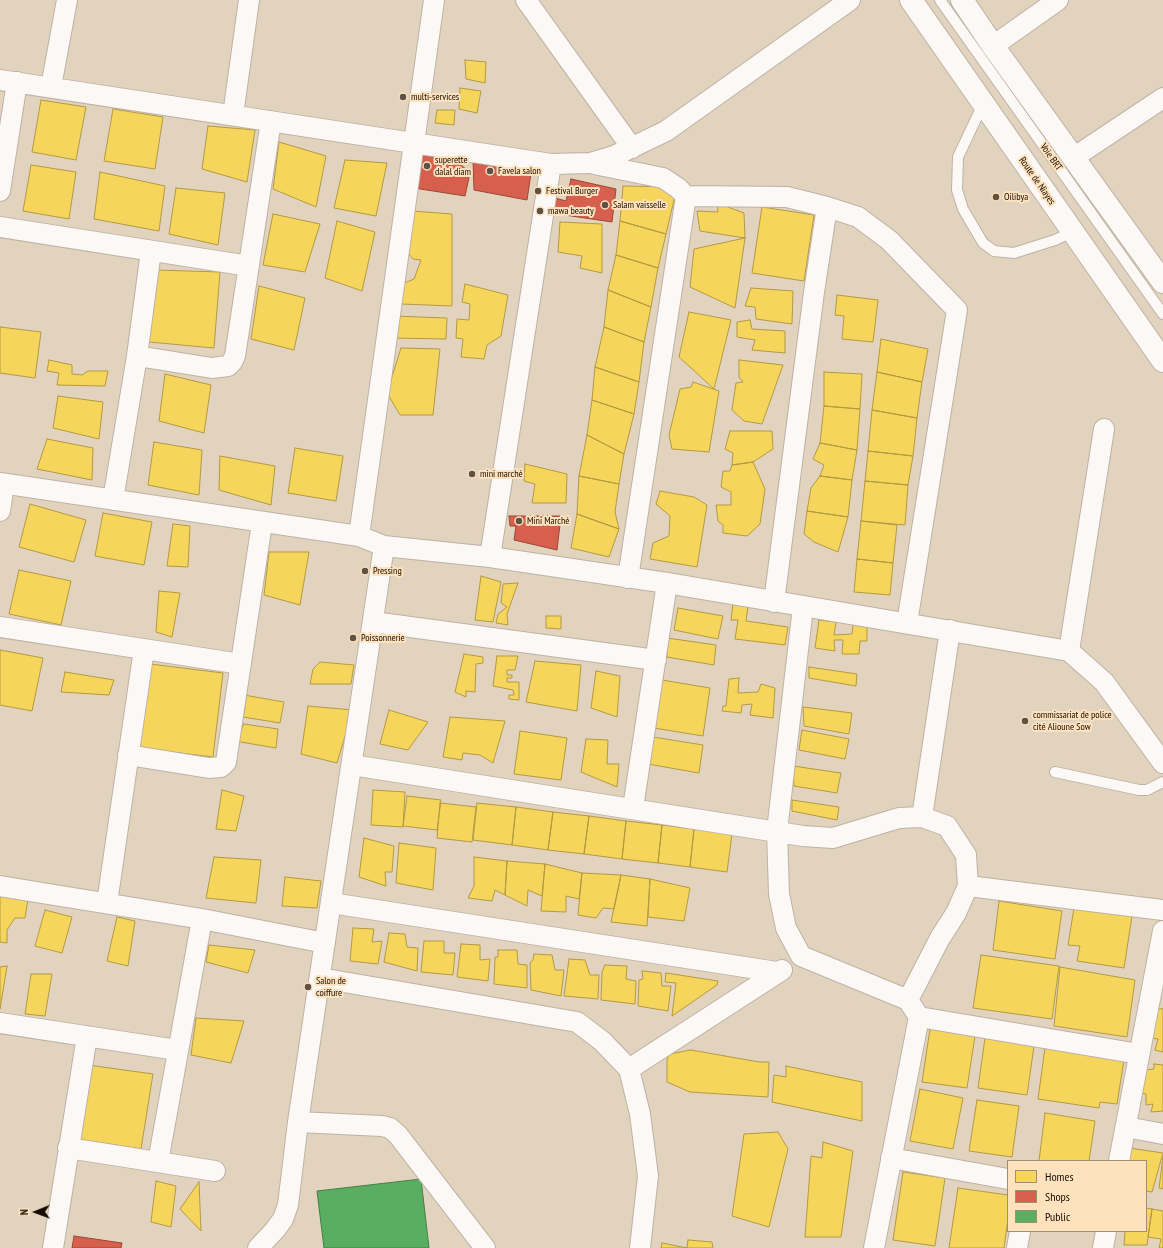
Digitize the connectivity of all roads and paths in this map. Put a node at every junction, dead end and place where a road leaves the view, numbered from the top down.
1 (67, 0) edge
2 (250, 0) edge
3 (434, 0) edge
4 (526, 0) edge
5 (850, 0) edge
6 (911, 0) edge
7 (940, 0) edge
8 (962, 0) edge
9 (1058, 0) edge
10 (993, 46) junction
11 (8, 81) edge
12 (51, 87) junction
13 (1163, 98) edge
14 (983, 104) junction
15 (233, 115) junction
16 (271, 121) junction
17 (413, 143) junction
18 (632, 148) junction
19 (1073, 158) junction
20 (590, 163) junction
21 (551, 164) junction
22 (0, 191) edge
23 (686, 196) junction
24 (827, 207) junction
25 (0, 227) edge
26 (1072, 232) junction
27 (151, 251) junction
28 (249, 266) junction
29 (1160, 271) edge
30 (1163, 314) edge
31 (137, 356) junction
32 (1163, 361) edge
33 (1104, 429) dead end
34 (2, 484) edge
35 (113, 500) junction
36 (0, 511) edge
37 (262, 523) junction
38 (358, 536) junction
39 (384, 546) junction
40 (490, 557) junction
41 (628, 578) junction
42 (667, 583) junction
43 (774, 602) junction
44 (804, 607) junction
45 (373, 622) junction
46 (907, 623) junction
47 (0, 627) edge
48 (950, 630) junction
49 (144, 649) junction
50 (1069, 652) junction
51 (656, 660) junction
52 (241, 664) junction
53 (128, 755) junction
54 (1163, 763) edge
55 (352, 765) junction
56 (1055, 772) dead end
57 (1163, 782) edge
58 (633, 808) junction
59 (922, 817) junction
60 (777, 831) junction
61 (0, 886) edge
62 (968, 886) junction
63 (107, 903) junction
64 (332, 903) junction
65 (1163, 910) edge
66 (202, 919) junction
67 (1163, 931) edge
68 (325, 944) junction
69 (802, 956) junction
70 (777, 972) junction
71 (320, 978) junction
72 (1158, 985) edge
73 (908, 1000) junction
74 (919, 1017) junction
75 (0, 1023) edge
76 (86, 1036) junction
77 (177, 1050) junction
78 (1139, 1054) junction
79 (629, 1069) junction
80 (298, 1122) junction
81 (1126, 1126) junction
82 (1163, 1134) edge
83 (68, 1148) junction
84 (891, 1158) junction
85 (1119, 1160) edge
86 (158, 1162) junction
87 (215, 1172) dead end
88 (1007, 1179) edge
89 (1020, 1232) edge
90 (1106, 1232) edge
91 (53, 1248) edge
92 (258, 1248) edge
93 (485, 1248) edge
94 (640, 1248) edge
95 (874, 1248) edge
96 (1017, 1248) edge
97 (1103, 1248) edge

1 - 12 street
2 - 15 street
3 - 17 street
4 - 18 street
5 - 18 street
6 - 14 main road, Route de Niayes
7 - 30 lane, Voie BRT
8 - 10 main road
9 - 10 street
10 - 19 main road
11 - 12 street
11 - 22 street
12 - 15 street
13 - 19 street
14 - 26 main road, Route de Niayes
14 - 26 lane
15 - 16 street
16 - 17 street
16 - 28 street
17 - 21 street
17 - 38 street
18 - 20 street
19 - 29 main road
20 - 21 street
20 - 23 street
21 - 40 street
23 - 24 street
23 - 41 street
24 - 43 street
24 - 46 street
25 - 27 street
26 - 32 main road, Route de Niayes
27 - 28 street
27 - 31 street
28 - 31 street
31 - 35 street
33 - 50 street
34 - 35 street
34 - 36 street
35 - 37 street
37 - 38 street
37 - 52 street
38 - 39 street
39 - 40 street
39 - 45 street
40 - 41 street
41 - 42 street
42 - 43 street
42 - 51 street
43 - 44 street
44 - 46 street
44 - 60 street
45 - 51 street
45 - 55 street
46 - 48 street
47 - 49 street
48 - 50 street
48 - 59 street
49 - 52 street
49 - 53 street
50 - 54 street
51 - 58 street
52 - 53 street
53 - 63 street
55 - 58 street
55 - 64 street
56 - 57 lane
58 - 60 street
59 - 60 street
59 - 62 street
60 - 69 street
61 - 63 street
62 - 65 street
62 - 73 street
63 - 66 street
64 - 68 street
64 - 70 street
66 - 68 street
66 - 77 street
67 - 72 street
68 - 71 street
69 - 70 street
69 - 73 street
70 - 79 street
71 - 79 street
71 - 80 street
72 - 78 street
73 - 74 street
74 - 78 street
74 - 84 street
75 - 76 street
76 - 77 street
76 - 83 street
77 - 86 street
78 - 81 street
79 - 94 street
80 - 92 street
80 - 93 street
81 - 82 street
81 - 85 street
83 - 86 street
83 - 91 street
84 - 88 street
84 - 95 street
86 - 87 street
89 - 96 street
90 - 97 street

